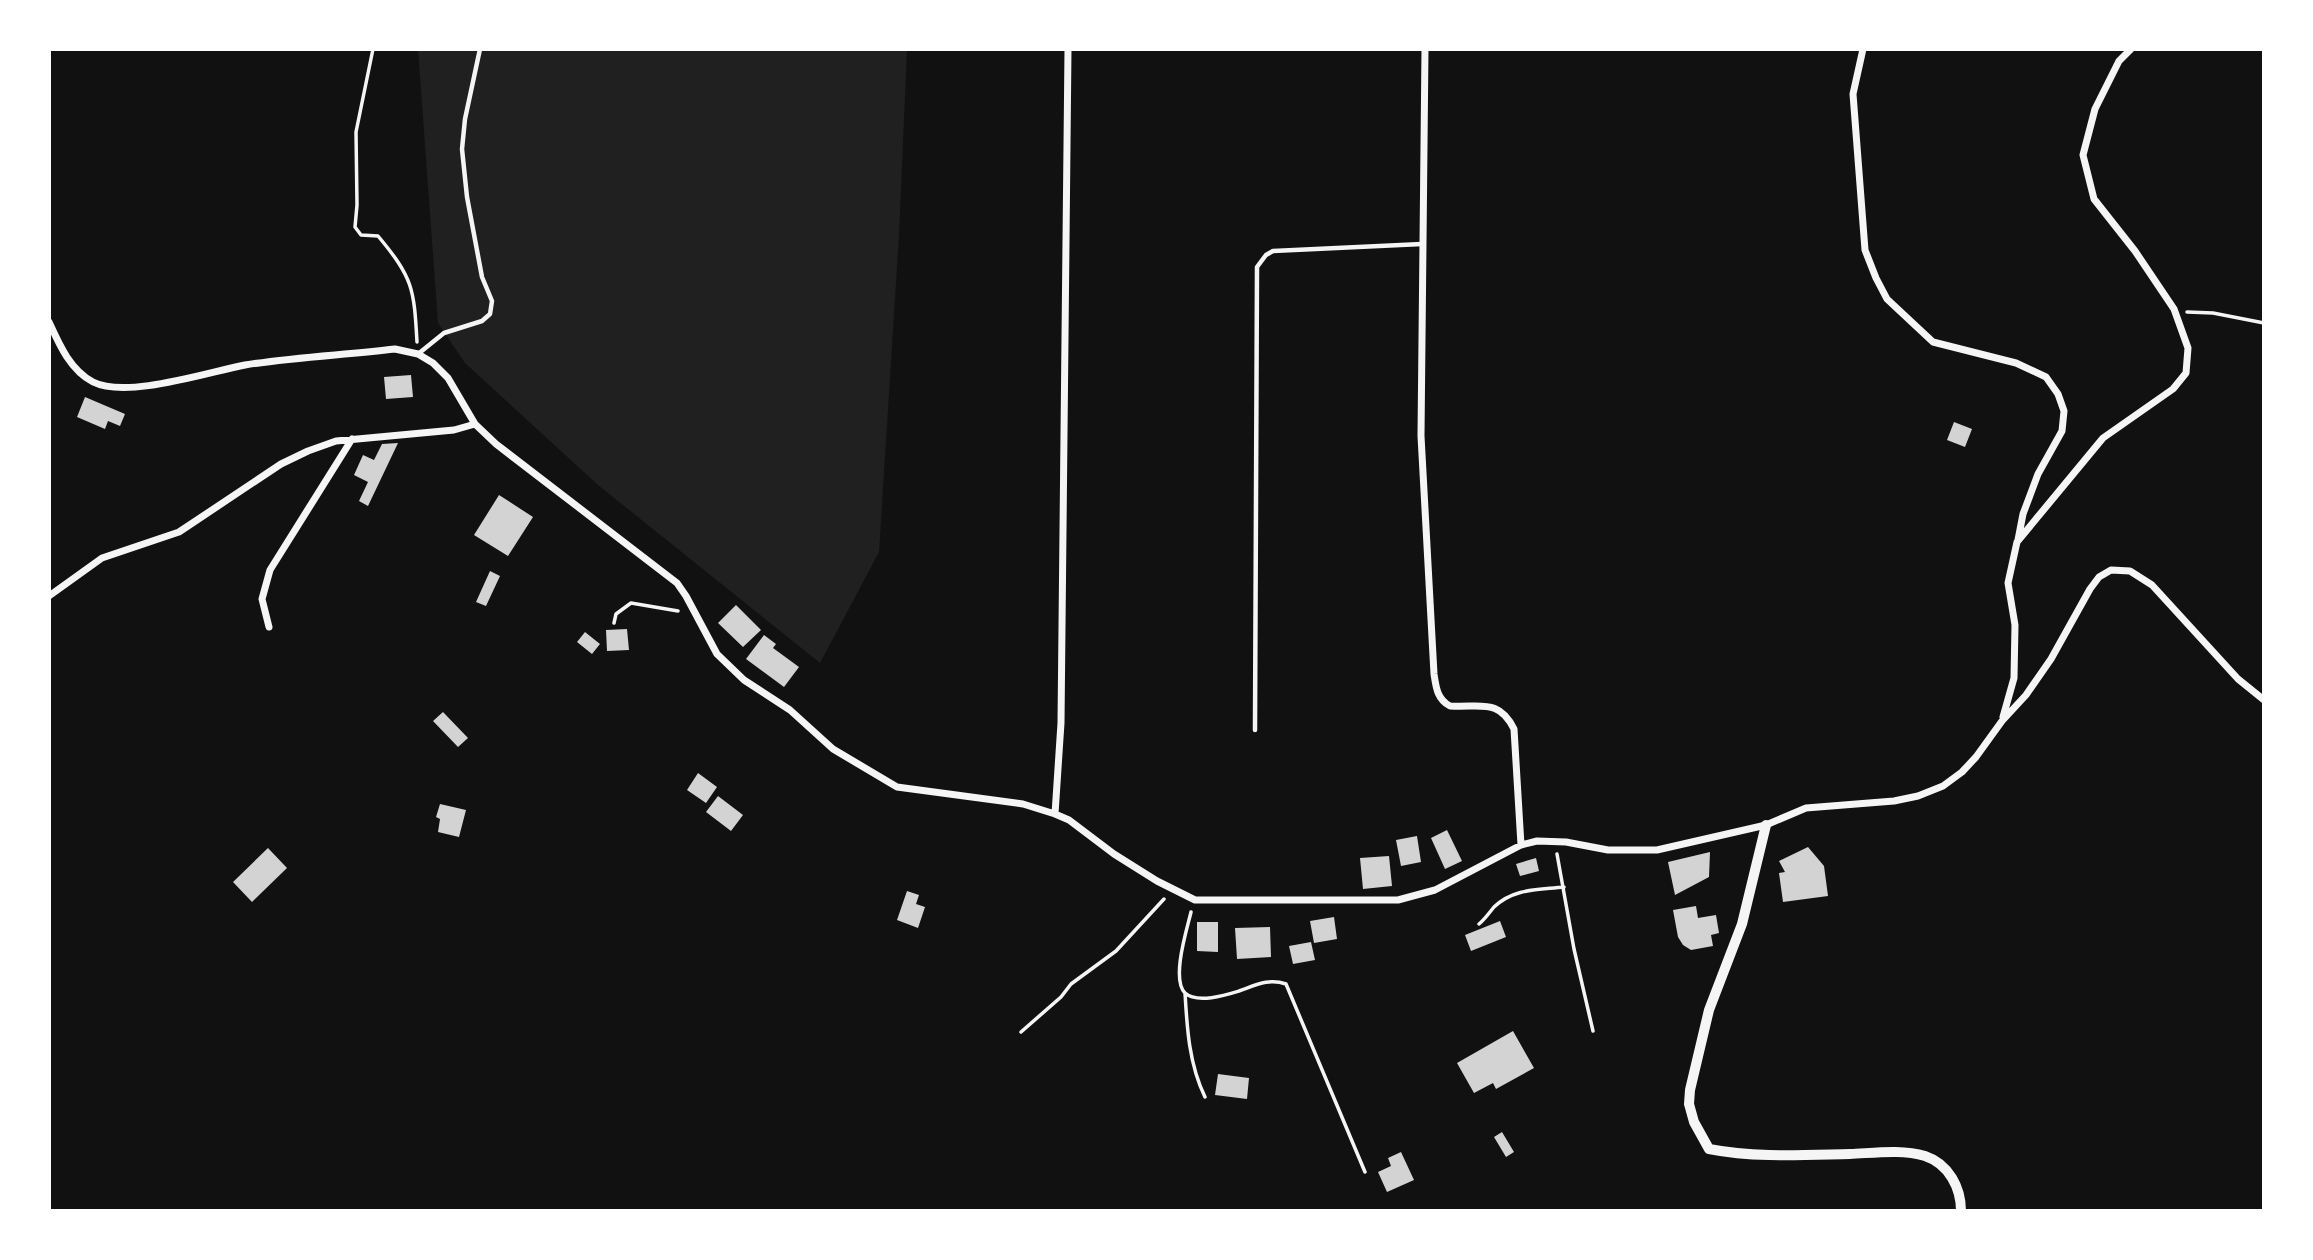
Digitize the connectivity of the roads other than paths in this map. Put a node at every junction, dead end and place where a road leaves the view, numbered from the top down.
1 (481, 49) edge
2 (1068, 49) edge
3 (1425, 49) edge
4 (1863, 49) edge
5 (2131, 49) edge
6 (1423, 244) junction
7 (49, 322) edge
8 (418, 354) junction
9 (475, 424) junction
10 (352, 439) junction
11 (2017, 541) junction
12 (49, 596) edge
13 (269, 627) dead end
14 (2264, 700) edge
15 (2002, 721) junction
16 (1255, 730) dead end
17 (1055, 814) junction
18 (1766, 825) junction
19 (1521, 845) junction
20 (1961, 1211) edge

1 - 8 lane
2 - 17 street
3 - 6 street
4 - 11 street
5 - 11 street
6 - 16 lane
6 - 19 street
7 - 8 street
8 - 9 street
9 - 10 street
9 - 17 street
10 - 12 street
10 - 13 street
11 - 15 street
14 - 15 street
15 - 18 street
17 - 19 street
18 - 19 street
18 - 20 street

